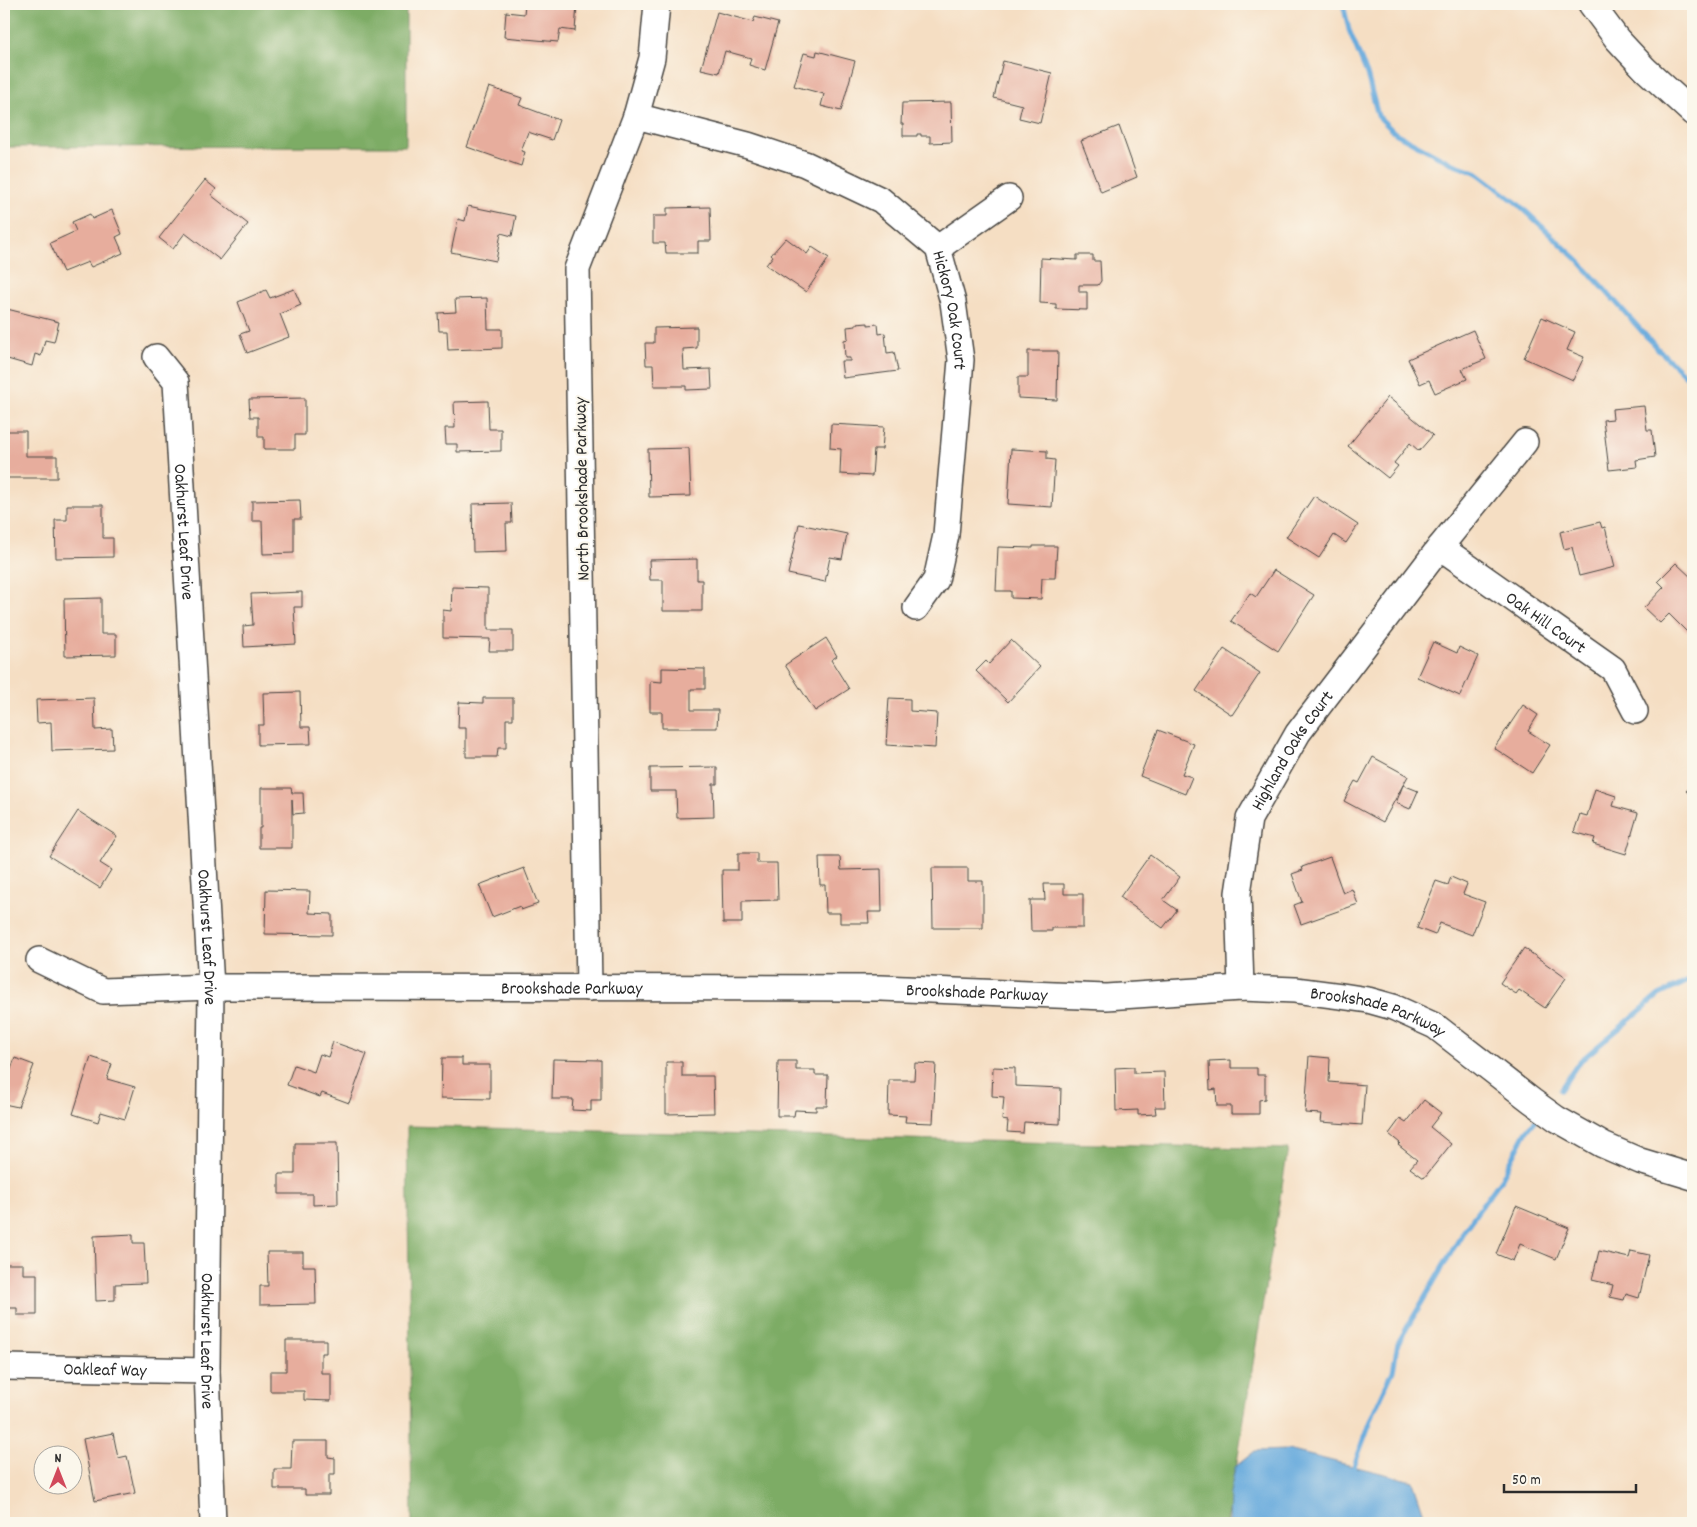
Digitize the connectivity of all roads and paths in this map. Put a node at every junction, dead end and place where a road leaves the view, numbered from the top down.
1 (657, 4) edge
2 (1591, 4) edge
3 (1693, 113) edge
4 (636, 116) junction
5 (1009, 198) dead end
6 (938, 248) junction
7 (156, 357) dead end
8 (1525, 442) dead end
9 (1440, 547) junction
10 (916, 608) dead end
11 (1636, 711) dead end
12 (39, 960) dead end
13 (211, 987) junction
14 (589, 988) junction
15 (1241, 988) junction
16 (1693, 1177) edge
17 (4, 1367) edge
18 (207, 1371) junction
19 (213, 1523) edge

1 - 4 street, North Brookshade Parkway
2 - 3 street
4 - 6 street, Hickory Oak Court
4 - 14 street, North Brookshade Parkway
5 - 6 street
6 - 10 street, Hickory Oak Court
7 - 13 street, Oakhurst Leaf Drive
8 - 9 street, Highland Oaks Court
9 - 11 street, Oak Hill Court
9 - 15 street, Highland Oaks Court
12 - 13 street, Brookshade Parkway
13 - 14 street, Brookshade Parkway
13 - 18 street, Oakhurst Leaf Drive
14 - 15 street, Brookshade Parkway
15 - 16 street, Brookshade Parkway
17 - 18 street, Oakleaf Way
18 - 19 street, Oakhurst Leaf Drive

